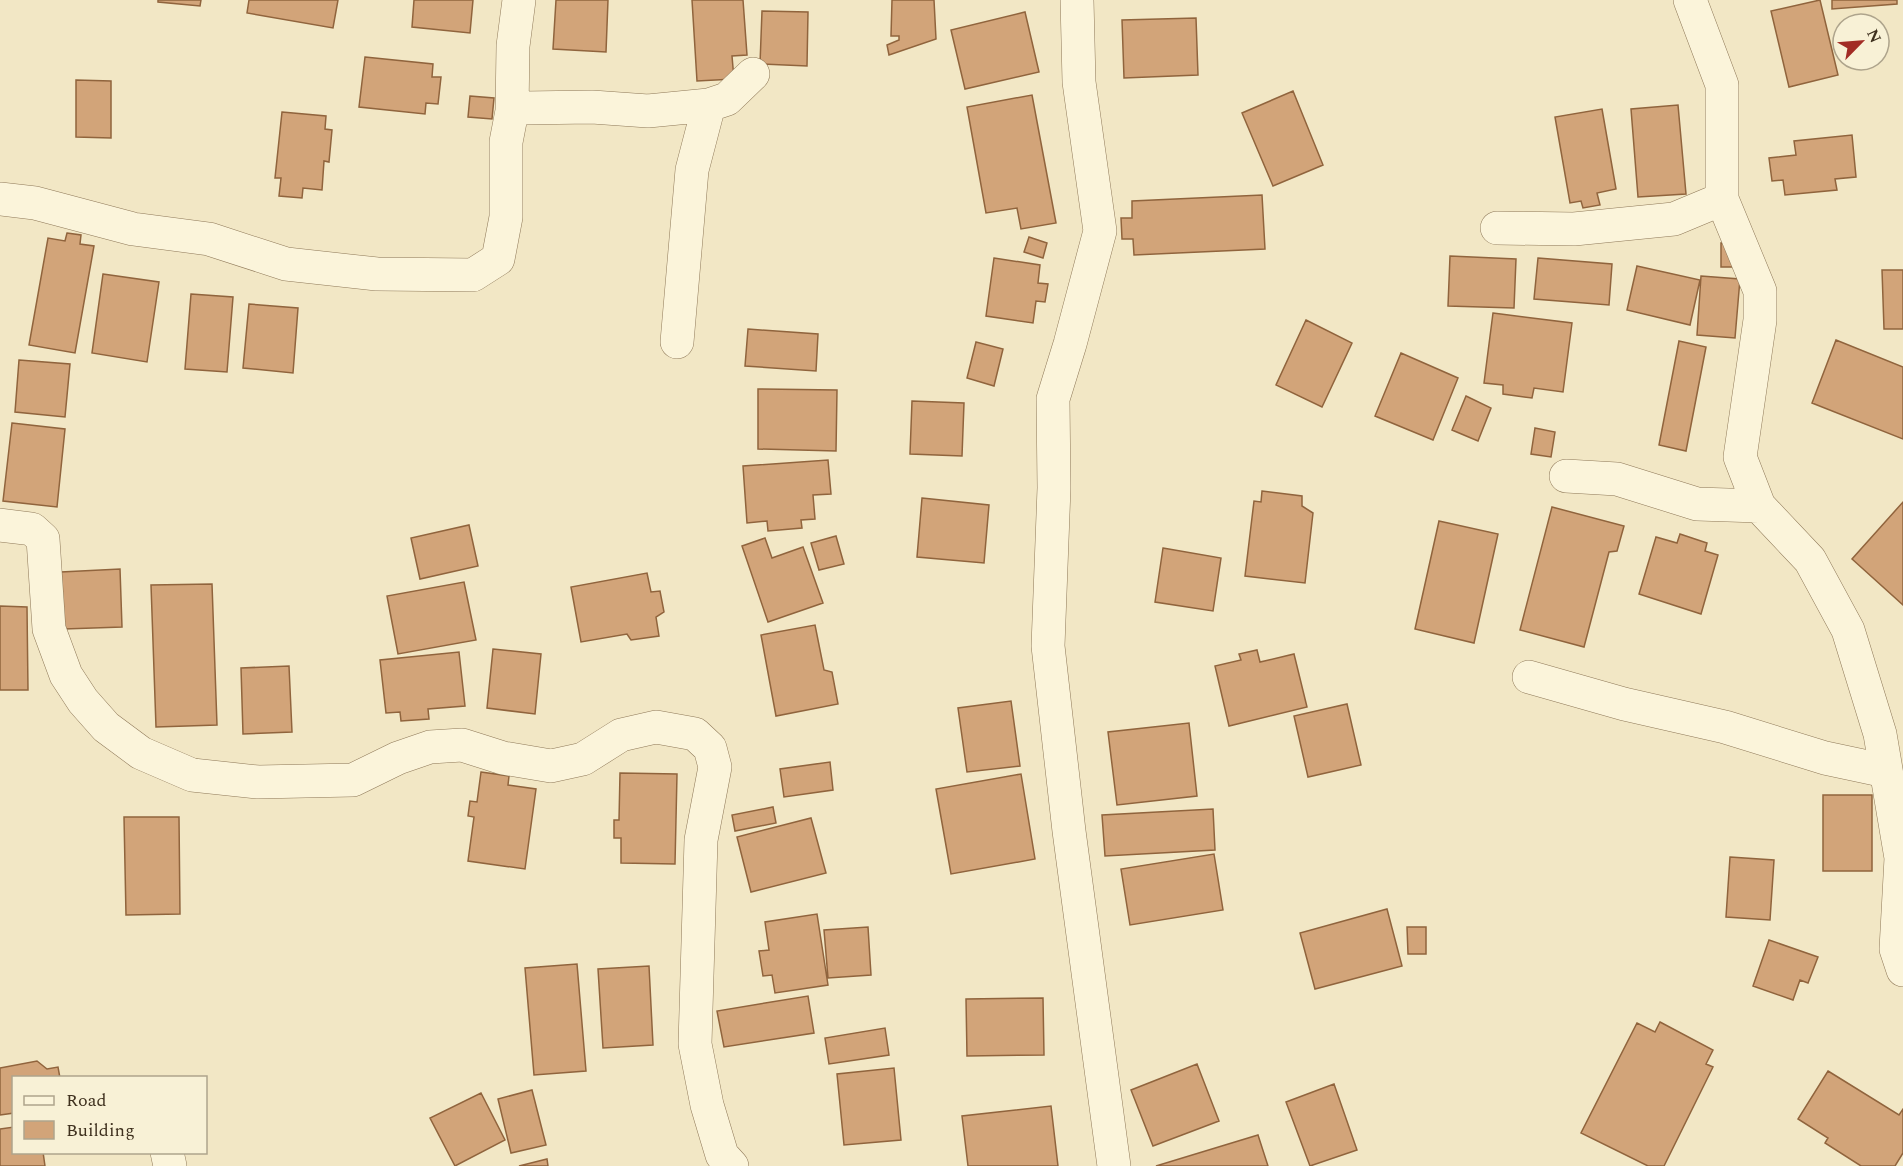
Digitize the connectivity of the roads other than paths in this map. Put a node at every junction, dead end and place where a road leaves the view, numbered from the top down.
1 (519, 0) edge
2 (1077, 0) edge
3 (1689, 0) edge
4 (753, 74) dead end
5 (709, 105) junction
6 (512, 111) junction
7 (0, 199) edge
8 (1722, 199) junction
9 (1497, 228) dead end
10 (676, 342) dead end
11 (1566, 476) dead end
12 (1759, 506) junction
13 (0, 525) edge
14 (1529, 677) dead end
15 (1886, 771) junction
16 (1903, 970) edge
17 (720, 1162) edge
18 (1114, 1166) edge

1 - 6 street
2 - 18 street
3 - 8 street
4 - 5 street
5 - 6 street
5 - 10 street
6 - 7 street
8 - 9 street
8 - 12 street
11 - 12 street
12 - 15 street
13 - 17 street
14 - 15 street
15 - 16 street

